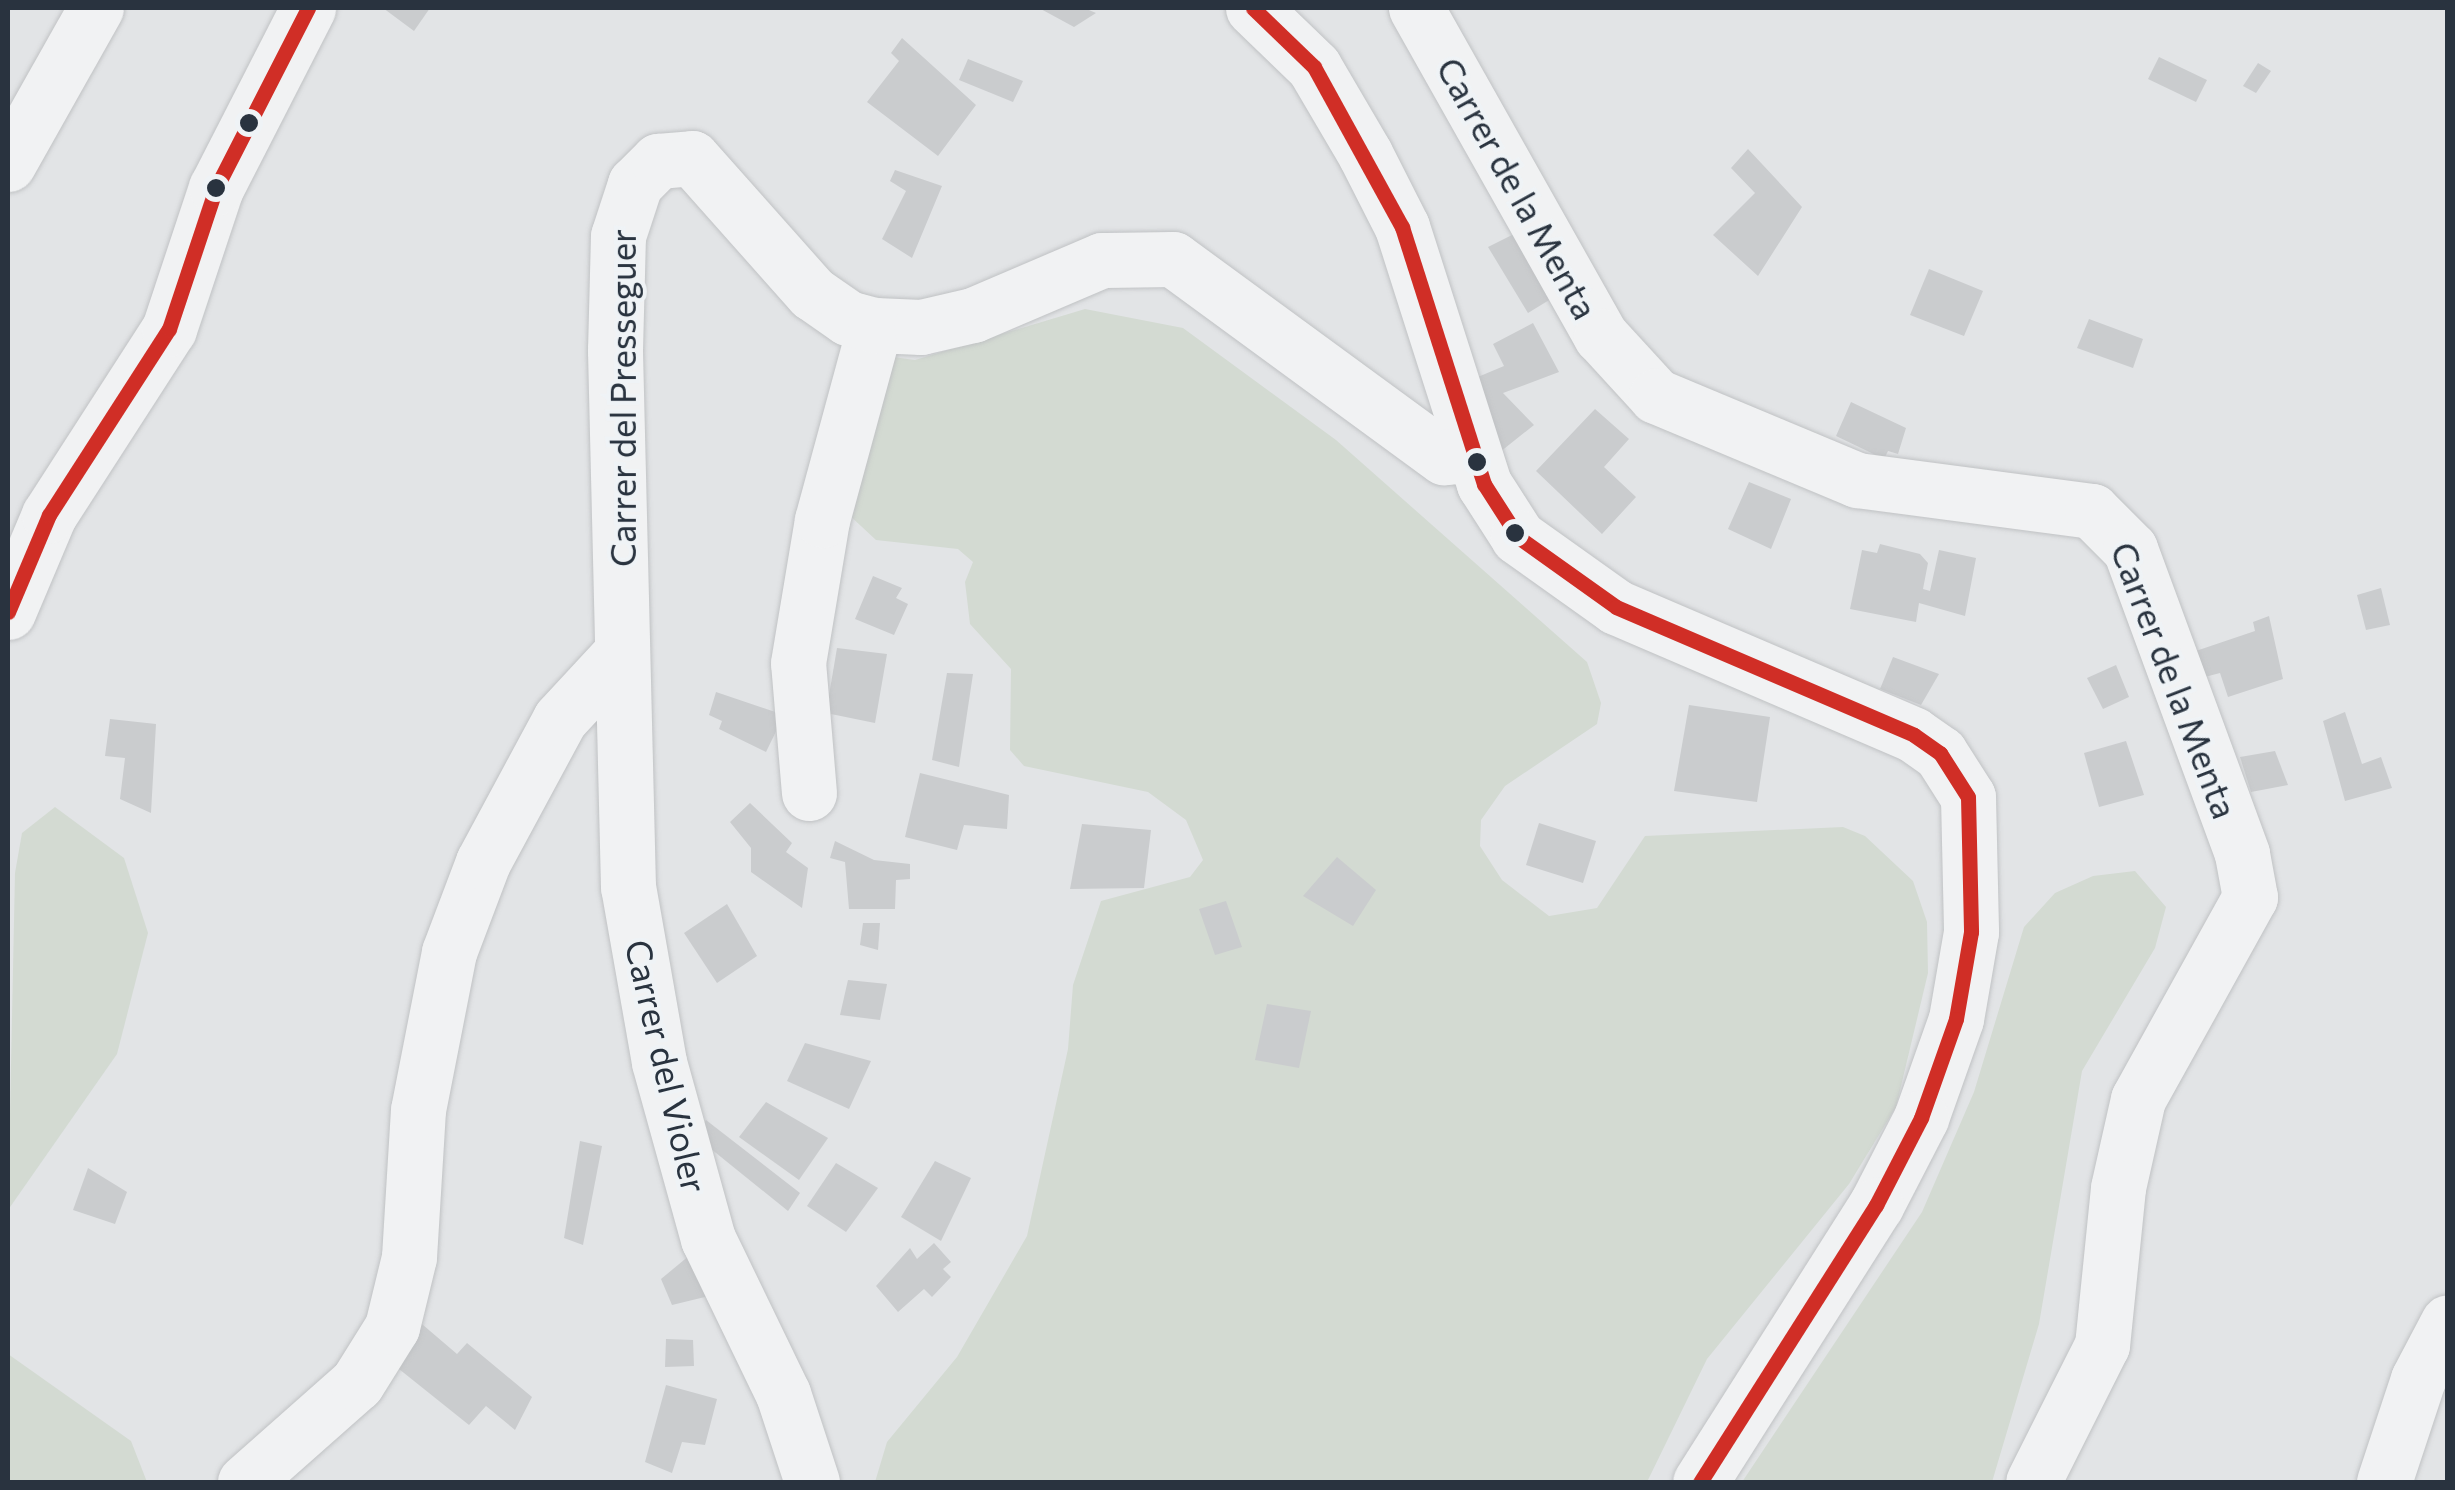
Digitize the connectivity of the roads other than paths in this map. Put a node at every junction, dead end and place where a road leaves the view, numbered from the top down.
1 (96, 8) edge
2 (308, 8) edge
3 (1253, 8) edge
4 (1416, 8) edge
5 (8, 164) edge
6 (875, 325) junction
7 (1472, 454) junction
8 (8, 612) edge
9 (622, 652) junction
10 (808, 793) dead end
11 (2448, 1322) edge
12 (804, 1474) edge
13 (245, 1482) edge
14 (1700, 1482) edge
15 (2033, 1482) edge
16 (2384, 1482) edge

1 - 5 street
2 - 8 street
3 - 7 street
4 - 15 street, Carrer de la Menta
6 - 7 street, Carrer del Presseguer
6 - 9 street, Carrer del Presseguer
6 - 10 street
7 - 14 street
9 - 12 street, Carrer del Violer
9 - 13 street
11 - 16 street

